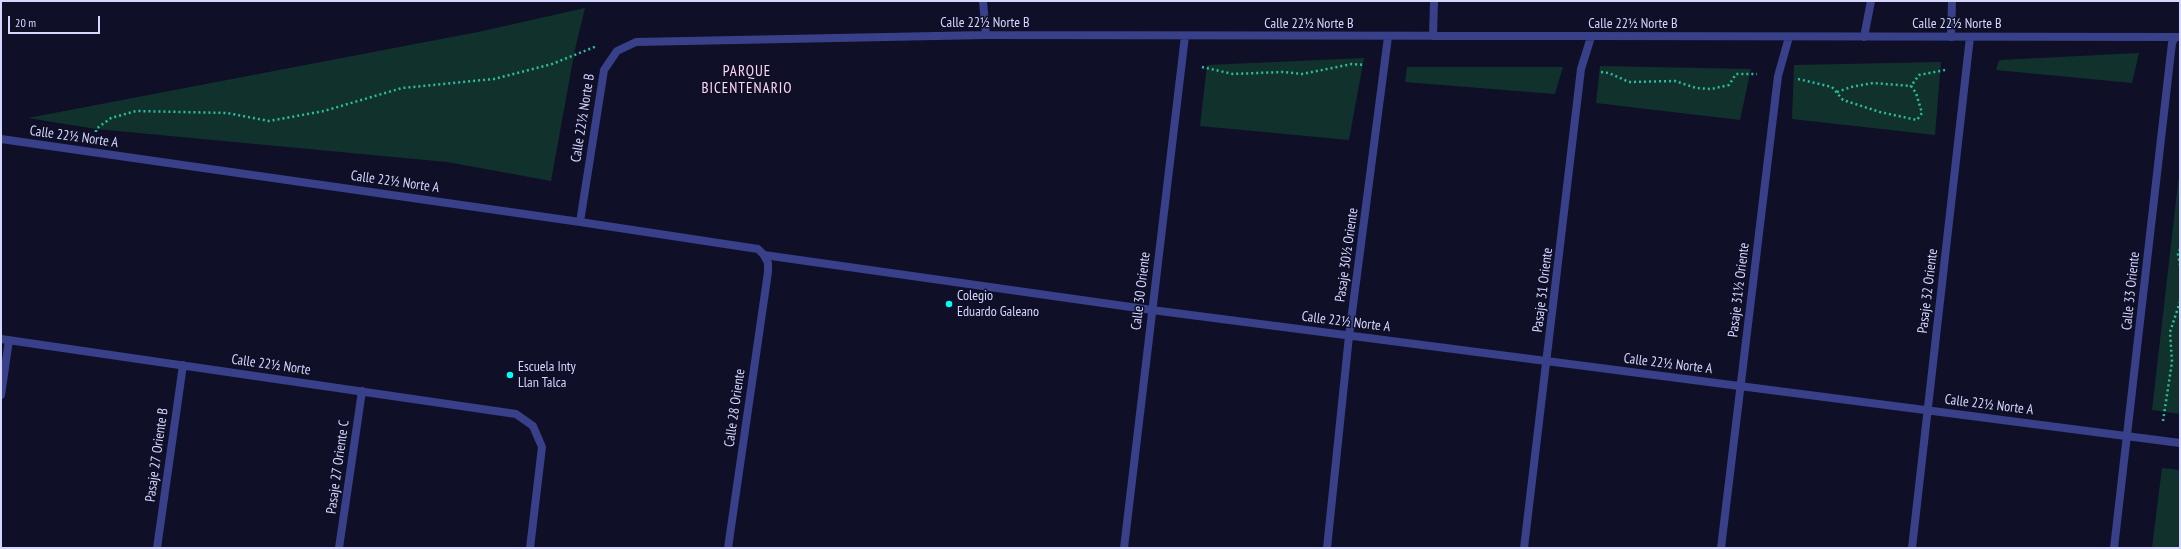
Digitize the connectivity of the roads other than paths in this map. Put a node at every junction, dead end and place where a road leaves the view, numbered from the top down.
1 (983, 1) edge
2 (1434, 1) edge
3 (1871, 1) edge
4 (1952, 1) edge
5 (986, 36) junction
6 (1185, 36) junction
7 (1433, 36) junction
8 (1388, 37) junction
9 (1591, 37) junction
10 (1789, 37) junction
11 (1864, 37) junction
12 (1951, 37) junction
13 (1970, 37) junction
14 (2178, 37) edge
15 (1, 139) edge
16 (580, 222) junction
17 (764, 255) junction
18 (1152, 310) junction
19 (1349, 336) junction
20 (5, 340) edge
21 (1548, 362) junction
22 (183, 365) junction
23 (1741, 386) junction
24 (362, 391) junction
25 (1, 395) edge
26 (1928, 410) junction
27 (2128, 436) junction
28 (2180, 443) edge
29 (158, 548) edge
30 (339, 548) edge
31 (530, 548) edge
32 (728, 548) edge
33 (1124, 548) edge
34 (1327, 548) edge
35 (1524, 548) edge
36 (1721, 548) edge
37 (1912, 548) edge
38 (2114, 548) edge

1 - 5 street
2 - 7 street
3 - 11 street
4 - 12 street
5 - 6 street, Calle 22½ Norte B
5 - 16 street, Calle 22½ Norte B
6 - 8 street, Calle 22½ Norte B
6 - 18 street, Calle 30 Oriente
7 - 8 street, Calle 22½ Norte B
7 - 9 street, Calle 22½ Norte B
8 - 19 street, Pasaje 30½ Oriente
9 - 10 street, Calle 22½ Norte B
9 - 21 street, Pasaje 31 Oriente
10 - 11 street, Calle 22½ Norte B
10 - 23 street, Pasaje 31½ Oriente
11 - 12 street, Calle 22½ Norte B
12 - 13 street, Calle 22½ Norte B
13 - 14 street, Calle 22½ Norte B
13 - 26 street, Pasaje 32 Oriente
14 - 27 street, Calle 33 Oriente
15 - 16 street, Calle 22½ Norte A
16 - 17 street, Calle 22½ Norte A
17 - 18 street, Calle 22½ Norte A
17 - 32 street, Calle 28 Oriente
18 - 19 street, Calle 22½ Norte A
18 - 33 street, Calle 30 Oriente
19 - 21 street, Calle 22½ Norte A
19 - 34 street, Pasaje 30½ Oriente
20 - 22 street, Calle 22½ Norte
20 - 25 street
21 - 23 street, Calle 22½ Norte A
21 - 35 street, Pasaje 31 Oriente
22 - 24 street, Calle 22½ Norte
22 - 29 street, Pasaje 27 Oriente B
23 - 26 street, Calle 22½ Norte A
23 - 36 street, Pasaje 31½ Oriente
24 - 30 street, Pasaje 27 Oriente C
24 - 31 street, Calle 22½ Norte
26 - 27 street, Calle 22½ Norte A
26 - 37 street, Pasaje 32 Oriente
27 - 28 street, Calle 22½ Norte A
27 - 38 street, Calle 33 Oriente

